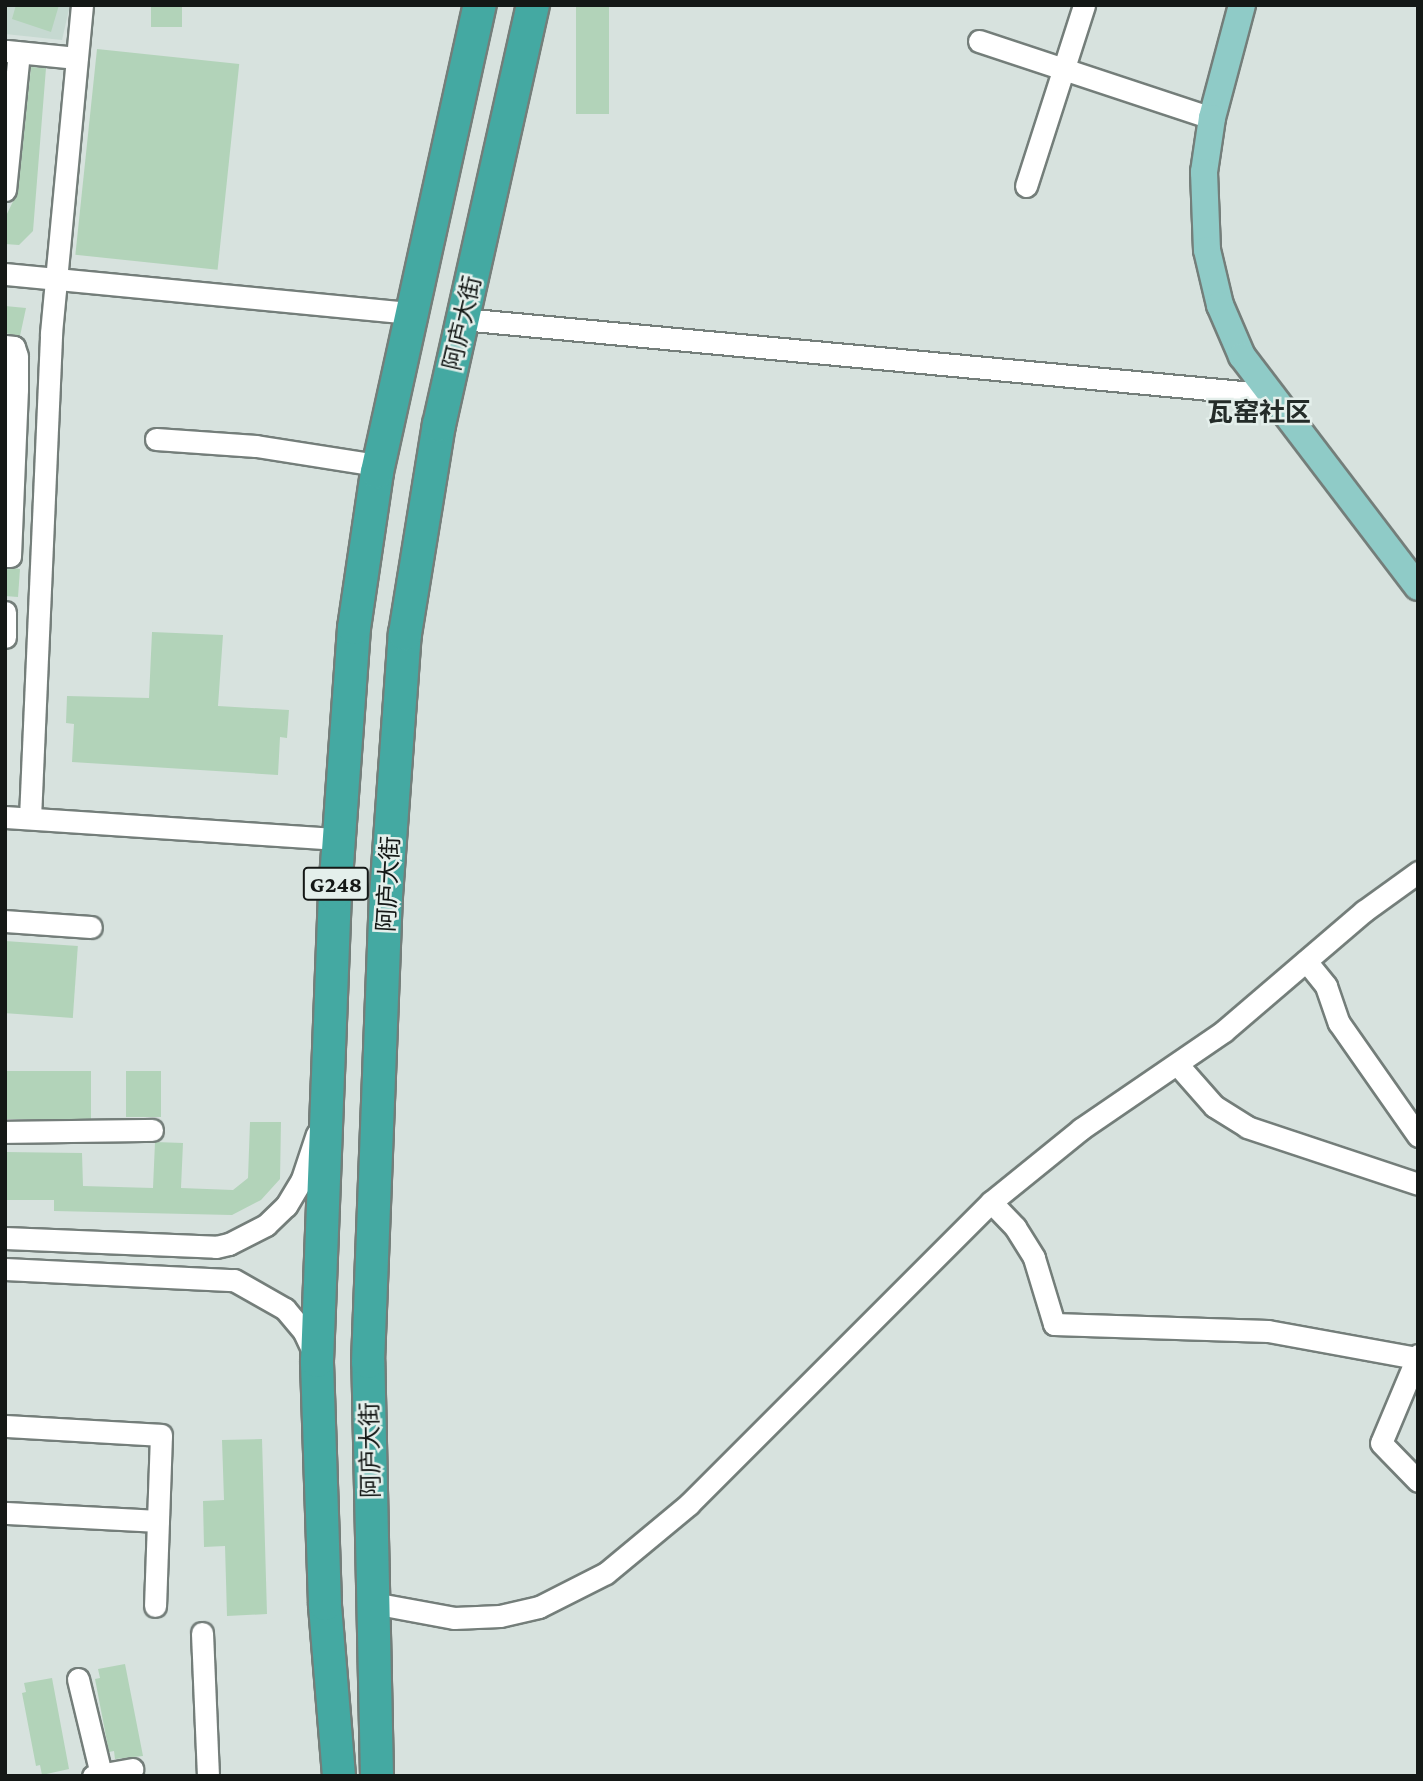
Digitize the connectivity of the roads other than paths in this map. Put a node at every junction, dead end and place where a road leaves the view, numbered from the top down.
1 (82, 5) edge
2 (480, 5) edge
3 (533, 5) edge
4 (1084, 5) edge
5 (1242, 5) edge
6 (1255, 5) edge
7 (979, 41) dead end
8 (12, 52) edge
9 (77, 58) junction
10 (1063, 69) junction
11 (1212, 118) junction
12 (1026, 186) dead end
13 (5, 190) edge
14 (5, 274) edge
15 (56, 279) junction
16 (411, 313) junction
17 (462, 319) junction
18 (5, 346) edge
19 (11, 388) edge
20 (1273, 396) junction
21 (156, 439) dead end
22 (10, 442) edge
23 (378, 465) junction
24 (5, 556) edge
25 (1418, 567) edge
26 (1418, 587) edge
27 (5, 612) edge
28 (5, 637) edge
29 (5, 817) edge
30 (30, 818) junction
31 (339, 839) junction
32 (1418, 872) edge
33 (5, 921) edge
34 (91, 927) dead end
35 (1306, 961) junction
36 (1177, 1064) junction
37 (327, 1102) junction
38 (152, 1130) dead end
39 (5, 1132) edge
40 (1418, 1136) edge
41 (1418, 1184) edge
42 (991, 1202) junction
43 (5, 1238) edge
44 (5, 1269) edge
45 (1417, 1357) edge
46 (317, 1362) junction
47 (5, 1426) edge
48 (1418, 1481) edge
49 (5, 1513) edge
50 (158, 1521) junction
51 (373, 1603) junction
52 (155, 1606) dead end
53 (202, 1633) dead end
54 (78, 1679) dead end
55 (132, 1769) dead end
56 (97, 1775) edge
57 (208, 1776) edge
58 (339, 1776) edge
59 (377, 1776) edge

1 - 9 street
2 - 16 highway, G248
3 - 17 highway, 阿庐大街 / G248
4 - 10 street
5 - 11 main road
6 - 25 main road
7 - 10 street
8 - 9 street
8 - 13 street
9 - 15 street
10 - 11 street
10 - 12 street
11 - 20 main road
14 - 15 street
15 - 16 street
15 - 30 street
16 - 23 highway, G248
17 - 20 street
17 - 51 highway, 阿庐大街 / G248
18 - 19 street
19 - 22 street
20 - 26 main road
21 - 23 street
22 - 24 street
23 - 31 highway, G248
27 - 28 street
29 - 30 street
30 - 31 street
31 - 37 highway, G248
32 - 35 street
33 - 34 street
35 - 36 street
35 - 40 street
36 - 41 street
36 - 42 street
37 - 43 street
37 - 46 highway, G248
38 - 39 street
42 - 45 street
42 - 51 street
44 - 46 street
45 - 48 street
46 - 58 highway, G248
47 - 50 street
49 - 50 street
50 - 52 street
51 - 59 highway, 阿庐大街 / G248
53 - 57 street
54 - 56 street
55 - 56 street

